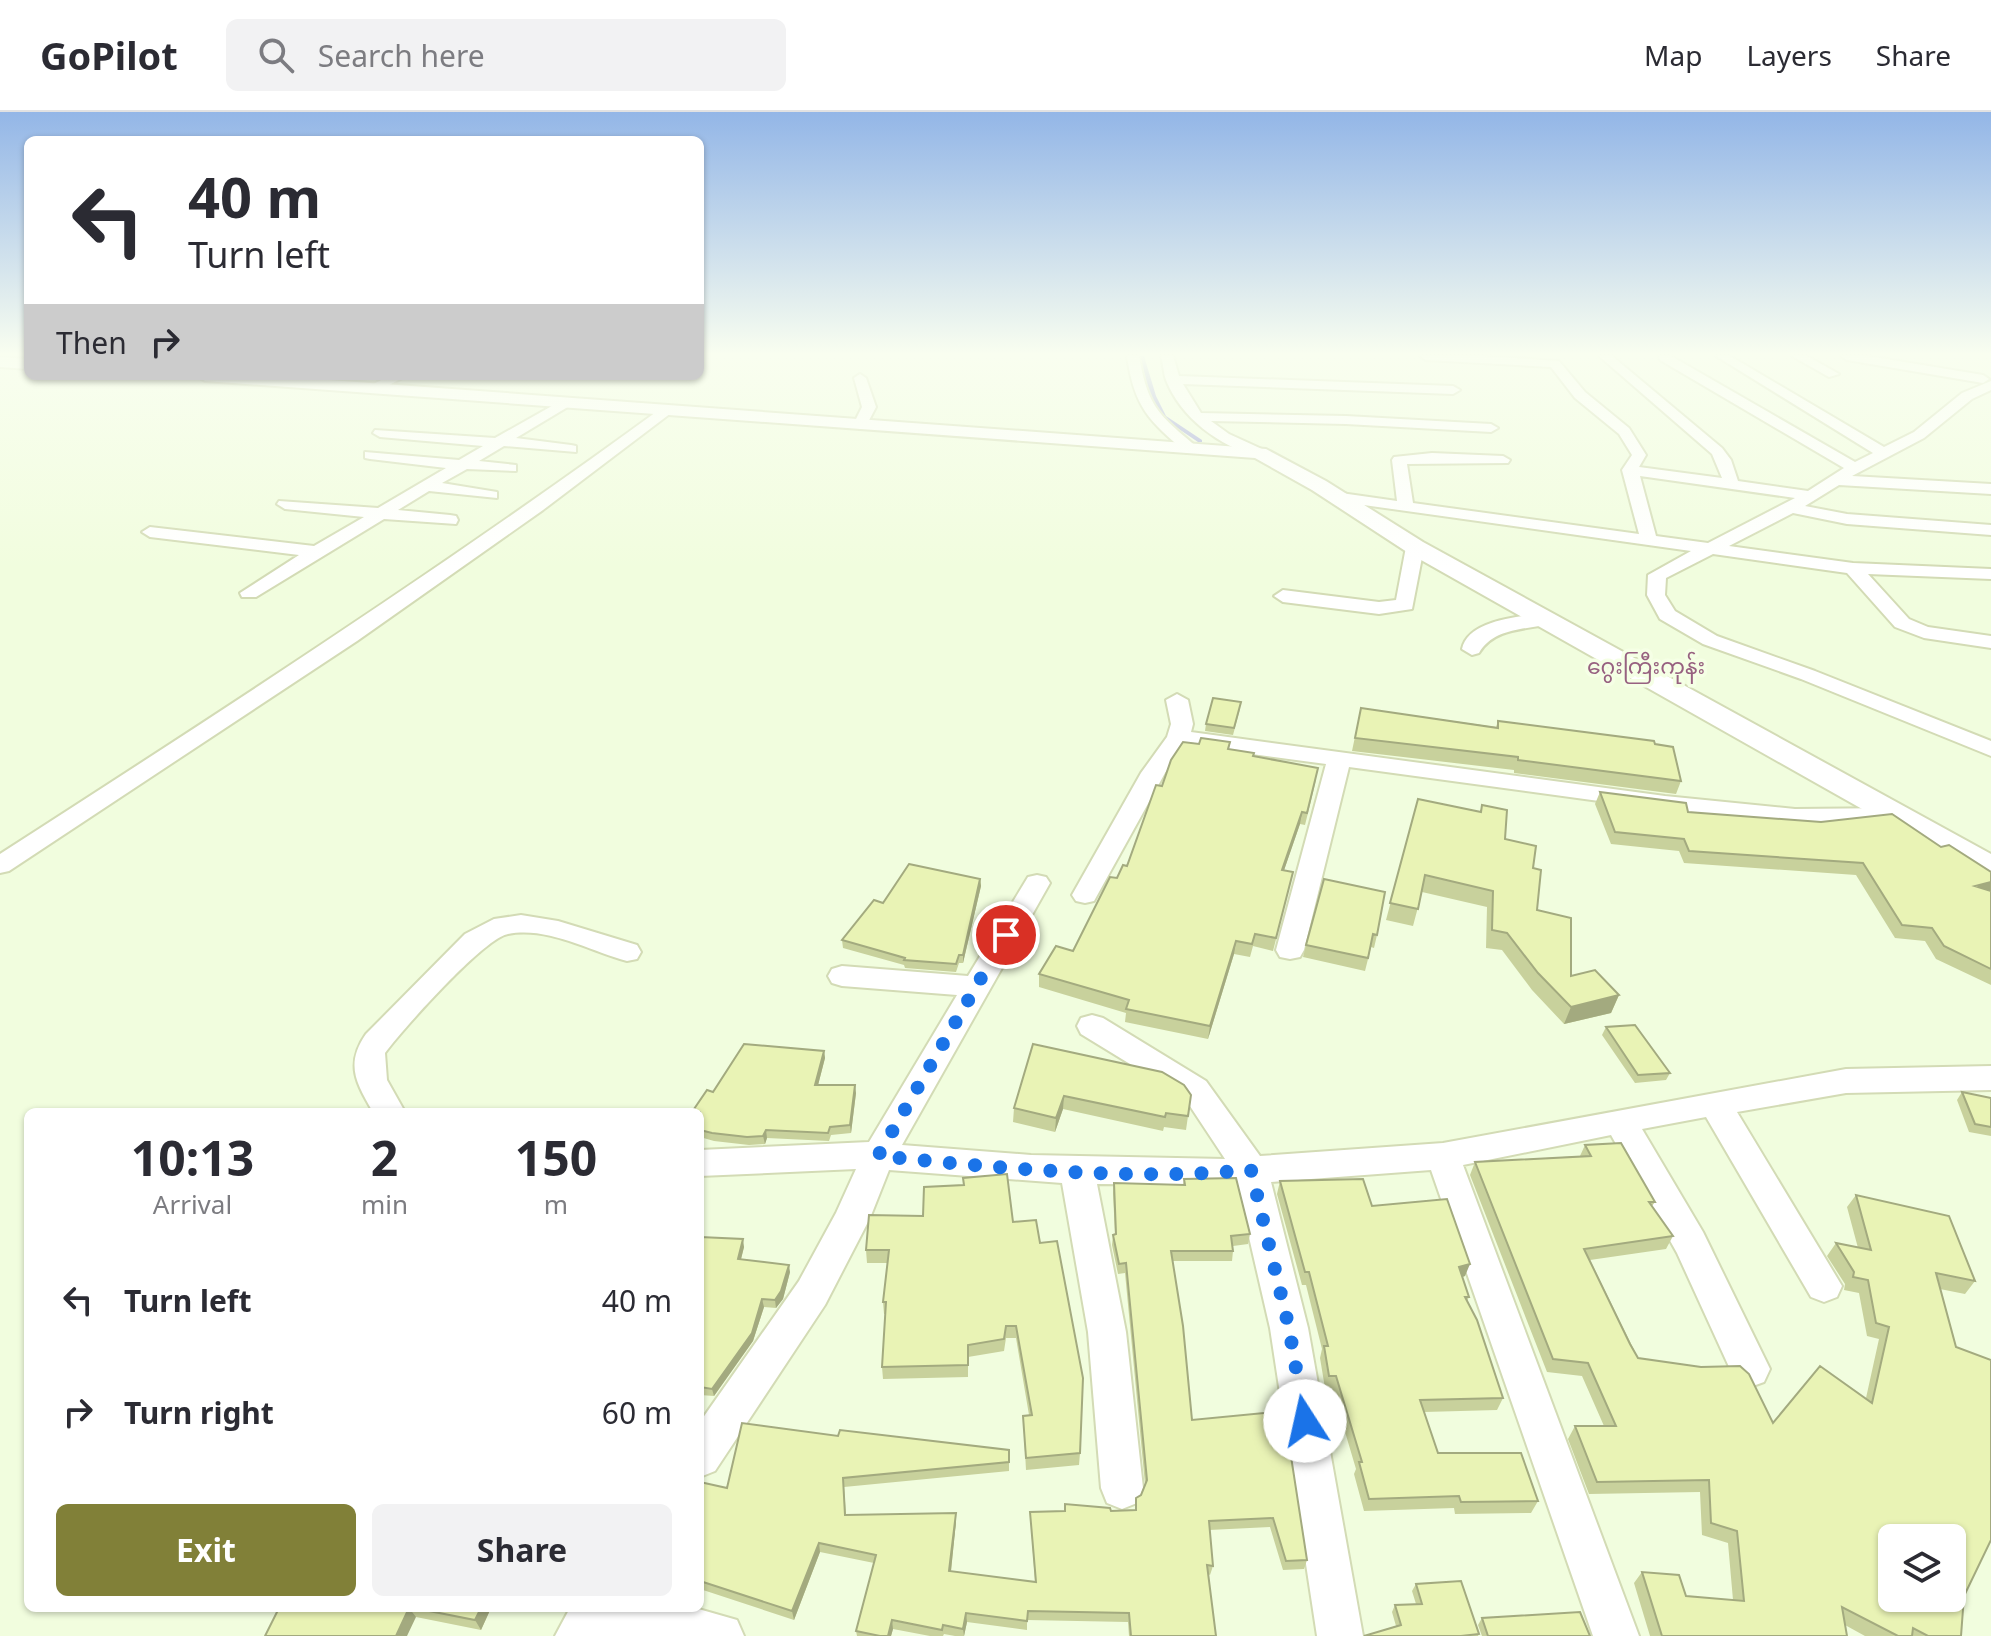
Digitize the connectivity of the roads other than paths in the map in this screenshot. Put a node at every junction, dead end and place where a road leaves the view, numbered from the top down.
1 (525, 427) edge
2 (645, 427) edge
3 (888, 427) edge
4 (1166, 427) edge
5 (1211, 427) edge
6 (1475, 427) edge
7 (1616, 427) edge
8 (1689, 427) edge
9 (1785, 427) edge
10 (1840, 427) edge
11 (1929, 427) edge
12 (1491, 428) dead end
13 (380, 433) dead end
14 (500, 442) junction
15 (571, 449) dead end
16 (1192, 450) junction
17 (1259, 453) junction
18 (1883, 453) junction
19 (370, 455) dead end
20 (1503, 460) dead end
21 (464, 464) junction
22 (511, 468) dead end
23 (1855, 468) junction
24 (1630, 470) junction
25 (1837, 480) junction
26 (1731, 484) junction
27 (427, 486) junction
28 (1991, 489) edge
29 (491, 495) dead end
30 (1813, 496) junction
31 (1334, 497) junction
32 (285, 504) dead end
33 (1406, 507) junction
34 (1791, 508) junction
35 (382, 512) junction
36 (450, 520) dead end
37 (1991, 530) edge
38 (150, 532) dead end
39 (1649, 541) junction
40 (1415, 547) junction
41 (1711, 548) junction
42 (317, 552) junction
43 (1853, 568) junction
44 (1991, 574) edge
45 (249, 593) dead end
46 (1283, 596) dead end
47 (1547, 619) junction
48 (1991, 642) edge
49 (1472, 649) dead end
50 (1177, 700) dead end
51 (1178, 737) junction
52 (1991, 749) edge
53 (1339, 759) junction
54 (1896, 815) junction
55 (0, 865) edge
56 (1991, 868) edge
57 (1037, 883) dead end
58 (1085, 895) dead end
59 (1290, 950) dead end
60 (627, 952) dead end
61 (842, 976) dead end
62 (974, 986) junction
63 (1092, 1026) dead end
64 (1991, 1078) edge
65 (1715, 1104) junction
66 (387, 1108) edge
67 (1619, 1121) junction
68 (878, 1156) junction
69 (1443, 1156) junction
70 (704, 1163) edge
71 (1077, 1170) junction
72 (1251, 1170) junction
73 (1824, 1286) dead end
74 (1750, 1369) dead end
75 (704, 1451) edge
76 (1122, 1488) dead end
77 (590, 1619) edge
78 (721, 1636) edge
79 (1340, 1636) edge
80 (1616, 1636) edge

1 - 14 street
2 - 55 street
3 - 16 street
4 - 16 street
5 - 17 street
6 - 12 street
7 - 24 street
8 - 26 street
9 - 23 street
10 - 18 street
11 - 18 street
13 - 14 street
14 - 15 street
14 - 21 street
16 - 17 street
17 - 31 street
18 - 23 street
19 - 21 street
20 - 33 street
21 - 22 street
21 - 27 street
23 - 25 street
24 - 26 street
24 - 39 street
25 - 28 street
25 - 30 street
26 - 30 street
27 - 29 street
27 - 35 street
30 - 34 street
31 - 33 street
31 - 40 street
32 - 35 street
33 - 39 street
34 - 37 street
34 - 41 street
35 - 36 street
35 - 42 street
38 - 42 street
39 - 41 street
40 - 46 street
40 - 47 street
41 - 43 street
41 - 52 street
42 - 45 street
43 - 44 street
43 - 48 street
47 - 49 street
47 - 54 street
50 - 51 street
51 - 53 street
51 - 58 street
53 - 54 street
53 - 59 street
54 - 56 street
57 - 62 street
60 - 66 street
61 - 62 street
62 - 68 street
63 - 72 street
64 - 65 street
65 - 67 street
65 - 73 street
67 - 69 street
67 - 74 street
68 - 70 street
68 - 71 street
68 - 75 street
69 - 72 street
69 - 80 street
71 - 72 street
71 - 76 street
72 - 79 street
77 - 78 street

